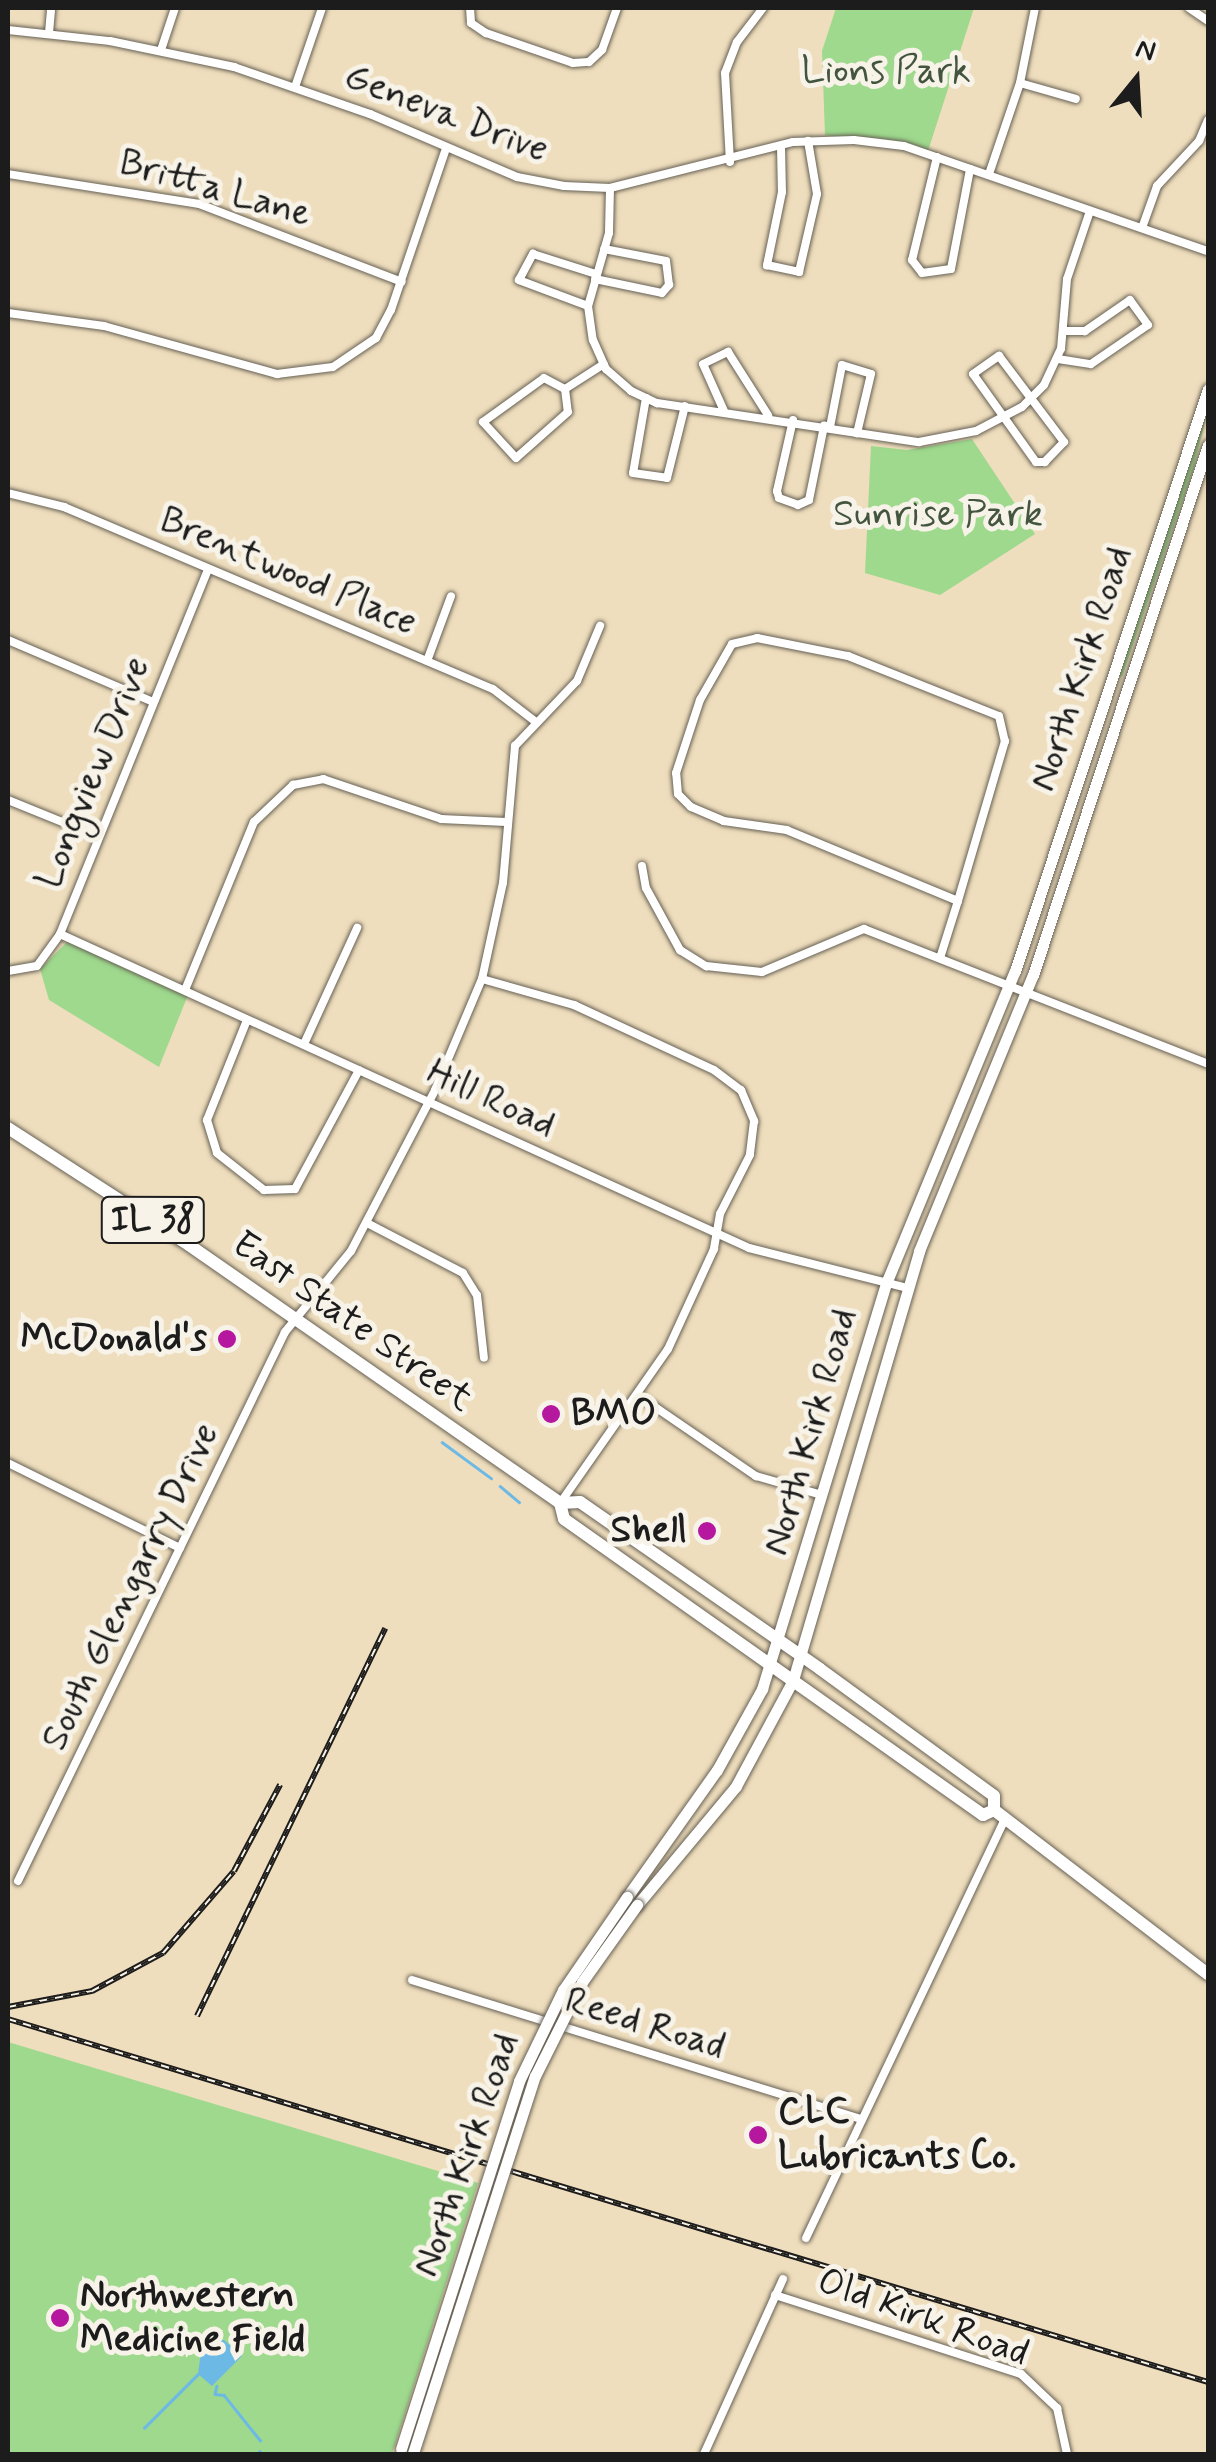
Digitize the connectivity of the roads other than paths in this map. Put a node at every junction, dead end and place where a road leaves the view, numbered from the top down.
1 (52, 8) edge
2 (175, 8) edge
3 (322, 8) edge
4 (470, 8) edge
5 (617, 8) edge
6 (764, 8) edge
7 (1035, 8) edge
8 (1189, 8) edge
9 (1208, 21) edge
10 (8, 30) edge
11 (48, 33) junction
12 (161, 50) junction
13 (1020, 83) junction
14 (296, 87) junction
15 (1076, 100) dead end
16 (1208, 120) edge
17 (808, 141) junction
18 (780, 146) junction
19 (446, 148) junction
20 (937, 158) junction
21 (730, 162) junction
22 (970, 169) junction
23 (8, 174) edge
24 (988, 174) junction
25 (610, 188) junction
26 (1090, 210) junction
27 (1142, 228) junction
28 (604, 249) junction
29 (1208, 251) edge
30 (596, 277) junction
31 (402, 282) junction
32 (588, 306) junction
33 (8, 313) edge
34 (1064, 331) junction
35 (1058, 360) junction
36 (604, 364) junction
37 (566, 389) junction
38 (1208, 389) edge
39 (1034, 396) junction
40 (646, 398) junction
41 (685, 406) junction
42 (724, 411) junction
43 (768, 416) junction
44 (1006, 416) junction
45 (792, 420) junction
46 (827, 427) junction
47 (857, 433) junction
48 (1208, 445) edge
49 (8, 493) edge
50 (208, 569) junction
51 (451, 596) dead end
52 (600, 626) dead end
53 (8, 640) edge
54 (427, 661) junction
55 (151, 701) junction
56 (536, 722) junction
57 (8, 800) edge
58 (506, 822) junction
59 (100, 837) junction
60 (642, 866) dead end
61 (958, 901) junction
62 (357, 928) dead end
63 (60, 934) junction
64 (940, 958) junction
65 (8, 971) edge
66 (482, 978) junction
67 (1010, 986) junction
68 (184, 990) junction
69 (1026, 992) junction
70 (247, 1020) junction
71 (304, 1044) junction
72 (1208, 1064) edge
73 (359, 1070) junction
74 (430, 1101) junction
75 (8, 1128) edge
76 (367, 1223) junction
77 (717, 1234) junction
78 (887, 1281) junction
79 (907, 1288) junction
80 (294, 1318) junction
81 (484, 1358) dead end
82 (638, 1396) junction
83 (8, 1462) edge
84 (824, 1495) junction
85 (560, 1504) junction
86 (180, 1548) junction
87 (780, 1641) junction
88 (802, 1656) junction
89 (771, 1664) junction
90 (793, 1680) junction
91 (1000, 1814) junction
92 (18, 1881) dead end
93 (632, 1901) junction
94 (1208, 1974) edge
95 (412, 1980) dead end
96 (862, 2119) junction
97 (806, 2238) dead end
98 (783, 2279) dead end
99 (775, 2296) junction
100 (407, 2453) edge
101 (704, 2454) edge
102 (1067, 2454) edge

1 - 11 street
2 - 12 street
3 - 14 street
4 - 5 street
6 - 21 street
7 - 13 street
8 - 9 street
10 - 11 street, Geneva Drive
11 - 12 street, Geneva Drive
12 - 14 street, Geneva Drive
13 - 15 street
13 - 24 street
14 - 19 street, Geneva Drive
16 - 27 street
17 - 18 street, Geneva Drive
17 - 18 street
17 - 20 street, Geneva Drive
18 - 21 street, Geneva Drive
19 - 25 street, Geneva Drive
19 - 31 street
20 - 22 street, Geneva Drive
20 - 22 street
21 - 25 street, Geneva Drive
22 - 24 street, Geneva Drive
23 - 31 street, Britta Lane
24 - 26 street, Geneva Drive
25 - 28 street
26 - 27 street, Geneva Drive
26 - 34 street
27 - 29 street, Geneva Drive
28 - 30 street
28 - 30 street
30 - 32 street
30 - 32 street
31 - 33 street
32 - 36 street
34 - 35 street
34 - 35 street
35 - 39 street
36 - 37 street
36 - 40 street
37 - 37 street
38 - 67 main road, North Kirk Road
39 - 44 street
39 - 44 street
39 - 44 street
40 - 41 street
40 - 41 street
41 - 42 street
42 - 43 street
42 - 43 street
43 - 45 street
44 - 47 street
45 - 46 street
45 - 46 street
46 - 47 street
46 - 47 street
48 - 69 main road, North Kirk Road
49 - 50 street, Brentwood Place
50 - 54 street, Brentwood Place
50 - 55 street, Longview Drive
51 - 54 street
52 - 56 street, South Glengarry Drive
53 - 55 street
54 - 56 street, Brentwood Place
55 - 59 street, Longview Drive
56 - 58 street, South Glengarry Drive
57 - 59 street
58 - 66 street, South Glengarry Drive
58 - 68 street
59 - 63 street, Longview Drive
60 - 64 street
61 - 61 street
61 - 64 street
62 - 71 street
63 - 65 street, Longview Drive
63 - 68 street, Hill Road
64 - 67 street
66 - 74 street, South Glengarry Drive
66 - 77 street
67 - 69 street
67 - 78 main road, North Kirk Road
68 - 70 street, Hill Road
69 - 72 street
69 - 79 main road, North Kirk Road
70 - 71 street, Hill Road
70 - 73 street
71 - 73 street, Hill Road
73 - 74 street, Hill Road
74 - 76 street, South Glengarry Drive
74 - 77 street, Hill Road
75 - 80 main road, East State Street / IL 38
76 - 80 street, South Glengarry Drive
76 - 81 street
77 - 78 street, Hill Road
77 - 82 street
78 - 79 street, Hill Road
78 - 84 main road, North Kirk Road
79 - 88 main road, North Kirk Road
80 - 85 main road, East State Street / IL 38
80 - 86 street, South Glengarry Drive
82 - 84 street
82 - 85 street
83 - 86 street
84 - 87 main road, North Kirk Road
85 - 87 main road, East State Street / IL 38
85 - 89 main road, East State Street / IL 38
86 - 92 street, South Glengarry Drive
87 - 88 main road, East State Street / IL 38
87 - 89 main road, North Kirk Road
88 - 90 main road, North Kirk Road
88 - 91 main road, East State Street / IL 38
89 - 90 main road, East State Street / IL 38
89 - 93 main road, North Kirk Road
90 - 91 main road, East State Street / IL 38
90 - 93 main road, North Kirk Road
91 - 94 main road, East State Street / IL 38
91 - 96 street
93 - 100 main road, North Kirk Road, bridge
95 - 96 street, Reed Road
96 - 97 street
98 - 99 street, Old Kirk Road
99 - 101 street, Old Kirk Road
99 - 102 street, Old Kirk Road

